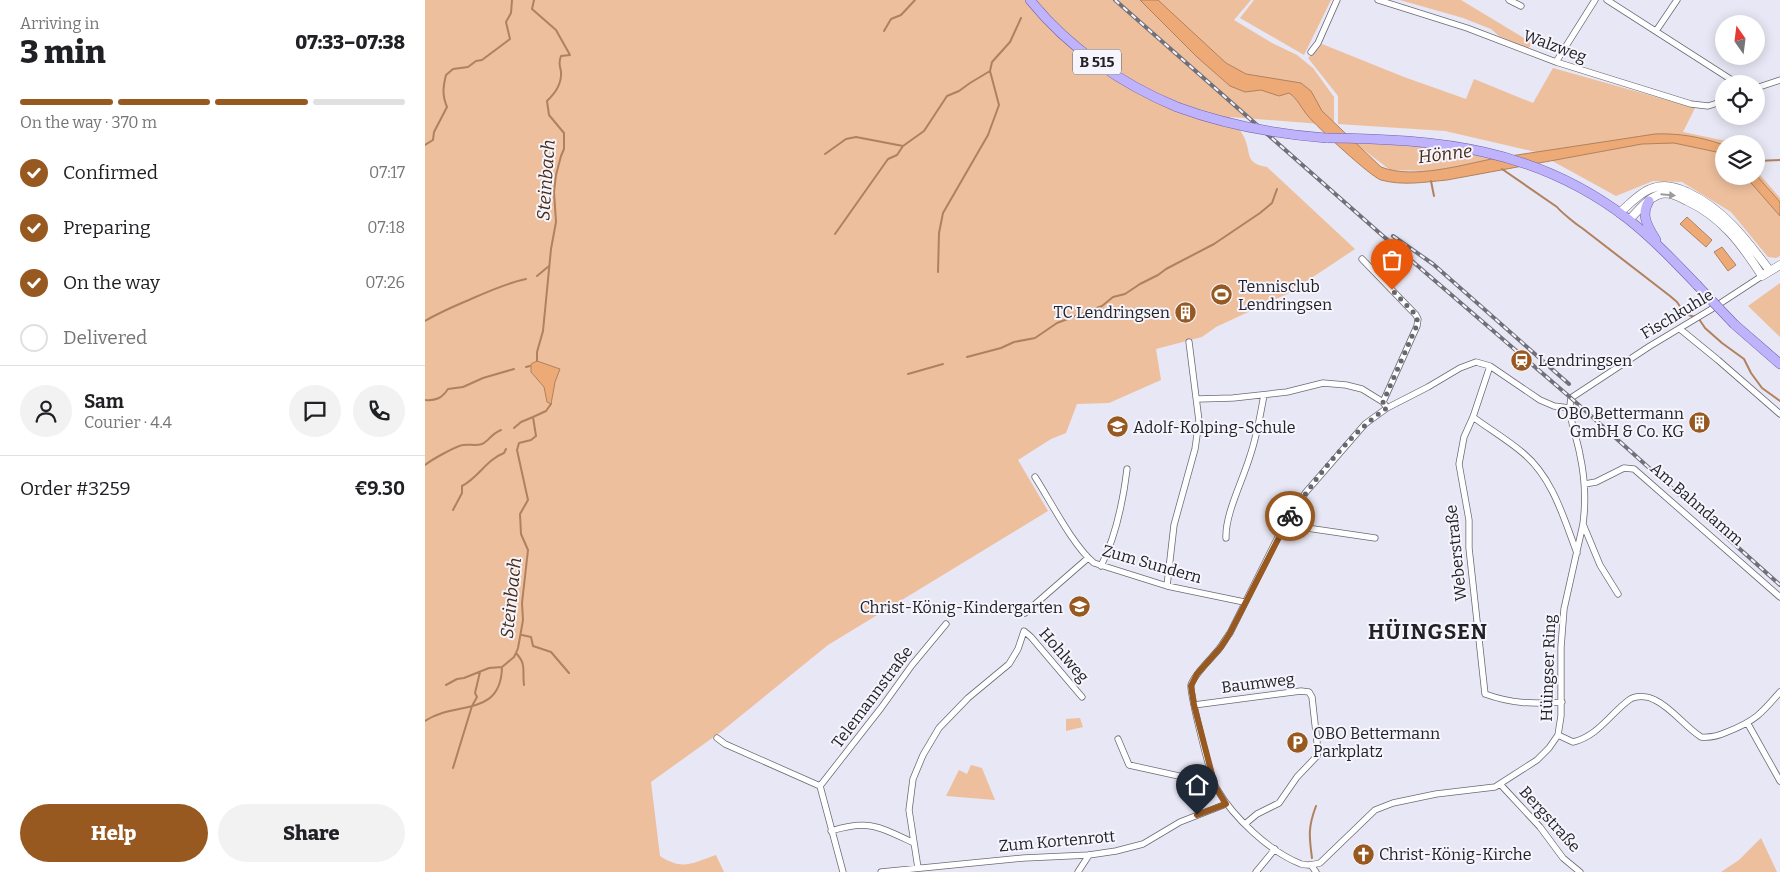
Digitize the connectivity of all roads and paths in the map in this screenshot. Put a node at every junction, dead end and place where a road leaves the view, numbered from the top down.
1 (1030, 0) edge
2 (1337, 0) edge
3 (1378, 0) edge
4 (1509, 0) edge
5 (1595, 0) edge
6 (1607, 0) edge
7 (1677, 0) edge
8 (1521, 6) dead end
9 (1656, 31) junction
10 (1311, 52) dead end
11 (1556, 62) junction
12 (1724, 75) edge
13 (1780, 80) edge
14 (1765, 85) edge
15 (1715, 104) edge
16 (1649, 201) junction
17 (1619, 213) junction
18 (1629, 220) junction
19 (1660, 247) junction
20 (1362, 259) dead end
21 (1780, 265) edge
22 (1770, 271) junction
23 (1762, 276) junction
24 (1680, 329) junction
25 (1189, 342) dead end
26 (1780, 364) edge
27 (1490, 366) junction
28 (1264, 395) junction
29 (1197, 399) junction
30 (1385, 405) junction
31 (1570, 408) junction
32 (1780, 414) edge
33 (1473, 417) junction
34 (1127, 469) dead end
35 (1035, 477) dead end
36 (1585, 484) junction
37 (1289, 518) junction
38 (1583, 524) junction
39 (1226, 538) dead end
40 (1375, 538) dead end
41 (1577, 553) junction
42 (1088, 558) junction
43 (1101, 566) junction
44 (1167, 586) junction
45 (1618, 594) dead end
46 (1780, 597) edge
47 (1245, 602) junction
48 (1025, 613) dead end
49 (946, 624) dead end
50 (1780, 692) edge
51 (1082, 697) dead end
52 (1562, 702) junction
53 (1194, 705) junction
54 (1748, 724) junction
55 (1558, 735) junction
56 (717, 738) dead end
57 (1118, 739) dead end
58 (1780, 781) edge
59 (1499, 784) junction
60 (820, 786) junction
61 (1215, 786) junction
62 (1226, 804) junction
63 (1245, 824) junction
64 (831, 831) junction
65 (914, 843) junction
66 (1275, 850) junction
67 (1089, 855) junction
68 (1311, 865) junction
69 (918, 868) junction
70 (843, 872) edge
71 (881, 872) edge
72 (1078, 872) edge
73 (1256, 872) edge
74 (1316, 872) edge
75 (1580, 872) edge

1 - 17 main road, B 515, bridge
2 - 10 street
3 - 11 street, Walzweg
4 - 8 street
5 - 11 street
6 - 9 street
7 - 9 street
9 - 12 street
11 - 15 street, Walzweg
13 - 14 street
16 - 18 main road
16 - 19 main road, B 515
16 -> 23 main road
17 - 18 main road, B 515
17 - 22 main road
18 - 19 main road, B 515
19 - 26 main road, B 515, bridge
20 - 30 street
21 - 22 main road, Fischkuhle
22 - 23 main road, Fischkuhle
23 - 24 street, Fischkuhle
24 - 31 street, Fischkuhle
24 - 32 street
25 - 29 street
27 - 30 street
27 - 31 street
27 - 33 street, Weberstraße
28 - 29 street
28 - 30 street
28 - 39 street
29 - 44 street
30 - 37 street
31 - 36 street, Hüingser Ring
33 - 41 street
33 - 52 street, Weberstraße
34 - 43 street
35 - 42 street, Zum Sundern
36 - 38 street, Hüingser Ring
36 - 46 street, Am Bahndamm
37 - 40 street
37 - 47 street
38 - 41 street, Hüingser Ring
38 - 45 street, Hüingser Ring
41 - 52 street, Hüingser Ring
42 - 43 street, Zum Sundern
42 - 48 street
43 - 44 street, Zum Sundern
44 - 47 street, Zum Sundern
47 - 53 street
49 - 60 street, Telemannstraße
50 - 54 street
51 - 65 street, Hohlweg
52 - 55 street, Hüingser Ring
53 - 61 street
53 - 63 street, Baumweg
54 - 55 street
54 - 58 street
55 - 59 street, Hüingser Ring
56 - 60 street
57 - 61 street
59 - 68 street, Hüingser Ring
59 - 75 street, Bergstraße
60 - 64 street
61 - 62 street
62 - 63 street
62 - 67 street, Zum Kortenrott
63 - 66 street
64 - 65 street
64 - 70 street
65 - 69 street
66 - 68 street
66 - 73 street
67 - 69 street, Zum Kortenrott
67 - 72 street
68 - 74 street
69 - 71 street, Zum Kortenrott

